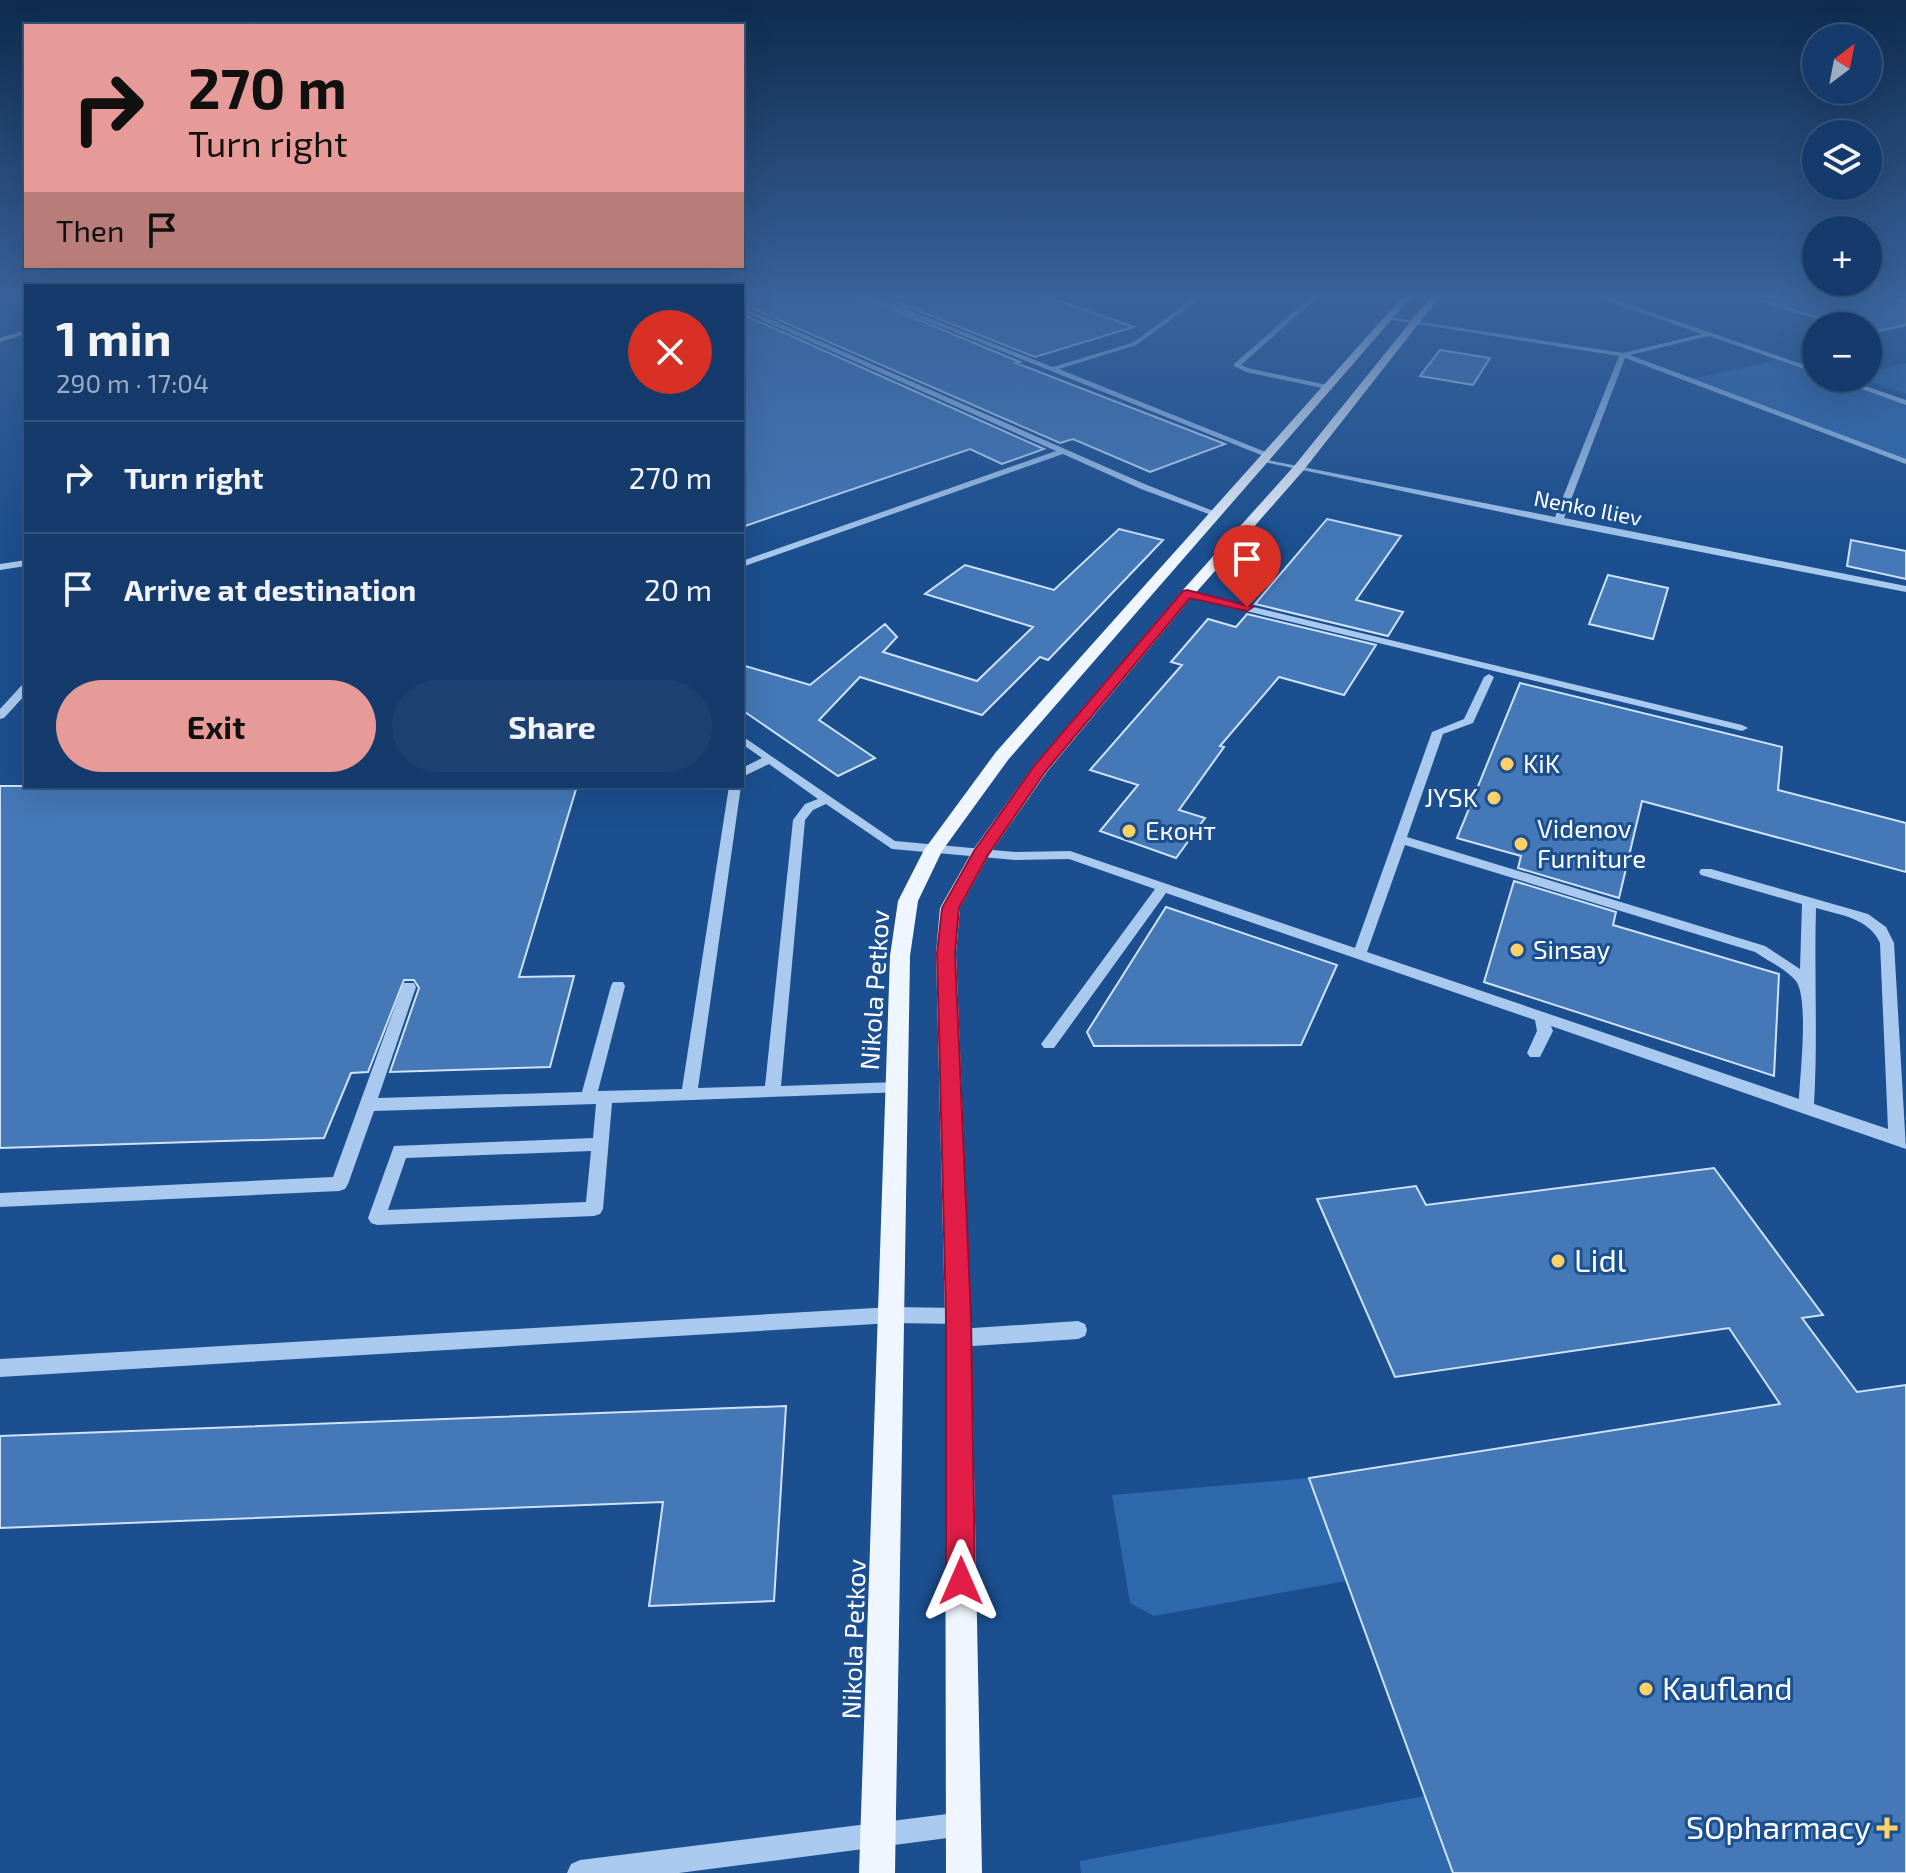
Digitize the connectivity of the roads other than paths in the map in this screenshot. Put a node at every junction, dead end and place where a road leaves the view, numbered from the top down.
1 (906, 381) edge
2 (1087, 381) edge
3 (1299, 381) edge
4 (1335, 381) edge
5 (1368, 381) edge
6 (1613, 381) edge
7 (1693, 381) edge
8 (1329, 388) junction
9 (1875, 392) edge
10 (1906, 403) edge
11 (1063, 451) junction
12 (1266, 458) junction
13 (1906, 462) edge
14 (1299, 468) junction
15 (1217, 514) junction
16 (1558, 521) junction
17 (24, 563) edge
18 (744, 563) edge
19 (0, 567) edge
20 (1906, 589) edge
21 (1187, 594) junction
22 (1489, 677) dead end
23 (24, 689) edge
24 (0, 716) edge
25 (1742, 728) dead end
26 (744, 740) edge
27 (770, 759) junction
28 (744, 772) edge
29 (735, 788) edge
30 (828, 799) junction
31 (1400, 839) junction
32 (933, 850) junction
33 (980, 854) junction
34 (1706, 872) dead end
35 (1164, 886) junction
36 (1809, 901) junction
37 (1360, 953) junction
38 (1807, 985) junction
39 (618, 986) dead end
40 (409, 987) dead end
41 (1541, 1016) junction
42 (1049, 1044) dead end
43 (1535, 1053) dead end
44 (897, 1088) junction
45 (772, 1092) junction
46 (689, 1095) junction
47 (597, 1098) junction
48 (368, 1105) junction
49 (1806, 1108) junction
50 (1902, 1141) edge
51 (601, 1144) junction
52 (0, 1200) edge
53 (892, 1315) junction
54 (958, 1327) junction
55 (1078, 1330) dead end
56 (0, 1368) edge
57 (963, 1824) junction
58 (877, 1833) junction
59 (580, 1873) edge
60 (877, 1873) edge
61 (964, 1873) edge

1 - 11 street
2 - 12 street, Nenko Iliev
3 - 8 street
4 - 8 main road, Nikola Petkov
5 - 14 main road
6 - 16 street
7 - 13 street
8 - 12 main road, Nikola Petkov
9 - 10 street
11 - 15 street
11 - 18 street
12 - 14 street, Nenko Iliev
12 - 15 main road, Nikola Petkov
14 - 16 street, Nenko Iliev
14 - 21 main road
15 - 32 main road, Nikola Petkov
16 - 20 street, Nenko Iliev
17 - 19 street
21 - 25 street
21 - 33 main road
22 - 31 street
23 - 24 street
26 - 27 street
27 - 28 street
27 - 30 street
29 - 46 street
30 - 32 street
30 - 45 street
31 - 37 street
31 - 38 street
32 - 33 street
32 - 44 main road, Nikola Petkov
33 - 35 street
33 - 54 main road
34 - 36 street
35 - 37 street
35 - 42 street
36 - 38 street
36 - 50 street
37 - 41 street
38 - 49 street
39 - 47 street
40 - 48 street
41 - 43 street
41 - 49 street
44 - 45 street
44 - 53 main road, Nikola Petkov
45 - 46 street
46 - 47 street
47 - 48 street
47 - 51 street
48 - 52 street
49 - 50 street
51 - 51 street
53 - 54 street
53 - 56 street
53 - 58 main road, Nikola Petkov
54 - 55 street
54 - 57 main road
57 - 58 street
57 - 61 main road
58 - 59 street
58 - 60 main road, Nikola Petkov

